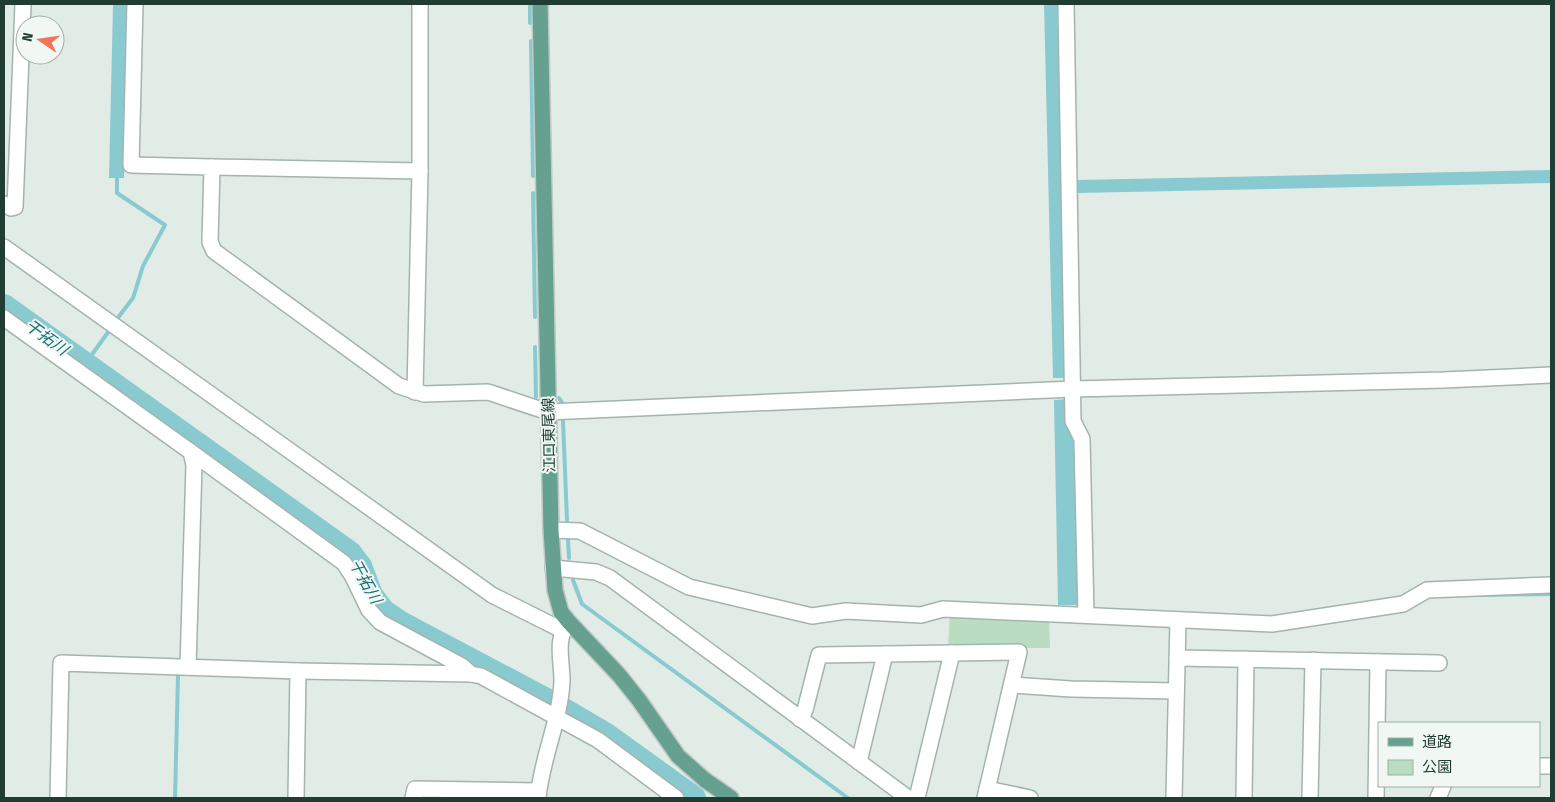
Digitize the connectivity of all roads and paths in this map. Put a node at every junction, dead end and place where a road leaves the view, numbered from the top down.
1 (23, 4) edge
2 (134, 4) edge
3 (420, 4) edge
4 (540, 4) edge
5 (1066, 4) edge
6 (212, 167) junction
7 (420, 171) junction
8 (4, 204) edge
9 (4, 247) edge
10 (4, 318) edge
11 (1551, 375) edge
12 (1073, 388) junction
13 (415, 392) junction
14 (548, 412) junction
15 (191, 452) junction
16 (551, 530) junction
17 (553, 568) junction
18 (1551, 585) edge
19 (1086, 615) junction
20 (1178, 620) junction
21 (566, 626) junction
22 (952, 653) junction
23 (885, 654) junction
24 (1177, 658) junction
25 (1246, 659) junction
26 (1313, 660) junction
27 (1378, 662) junction
28 (1439, 663) dead end
29 (188, 667) junction
30 (298, 671) junction
31 (471, 674) junction
32 (1012, 685) junction
33 (1176, 691) junction
34 (555, 716) junction
35 (800, 719) junction
36 (859, 762) junction
37 (986, 794) edge
38 (538, 795) edge
39 (58, 798) edge
40 (296, 798) edge
41 (413, 798) edge
42 (676, 798) edge
43 (731, 798) edge
44 (908, 798) edge
45 (917, 798) edge
46 (1030, 798) edge
47 (1174, 798) edge
48 (1244, 798) edge
49 (1310, 798) edge
50 (1376, 798) edge

1 - 8 street
2 - 6 street
3 - 7 street
4 - 14 main road, 江口東尾線
5 - 12 street
6 - 7 street
6 - 13 street
7 - 13 street
9 - 21 street
10 - 15 street
11 - 12 street
12 - 14 street
12 - 19 street
13 - 14 street
14 - 16 main road, 江口東尾線
15 - 29 street
15 - 31 street
16 - 17 main road, 江口東尾線
16 - 19 street
17 - 21 main road, 江口東尾線
17 - 35 street
18 - 20 street
19 - 20 street
20 - 24 street
21 - 34 street
21 - 43 main road, 江口東尾線
22 - 23 street
22 - 32 street
22 - 45 street
23 - 35 street
23 - 36 street
24 - 25 street
24 - 33 street
25 - 26 street
25 - 48 street
26 - 27 street
26 - 49 street
27 - 28 street
27 - 50 street
29 - 30 street
29 - 39 street
30 - 31 street
30 - 40 street
31 - 34 street
32 - 33 street
32 - 37 street
33 - 47 street
34 - 38 street
34 - 42 street
35 - 36 street
36 - 44 street
37 - 46 street
38 - 41 street

